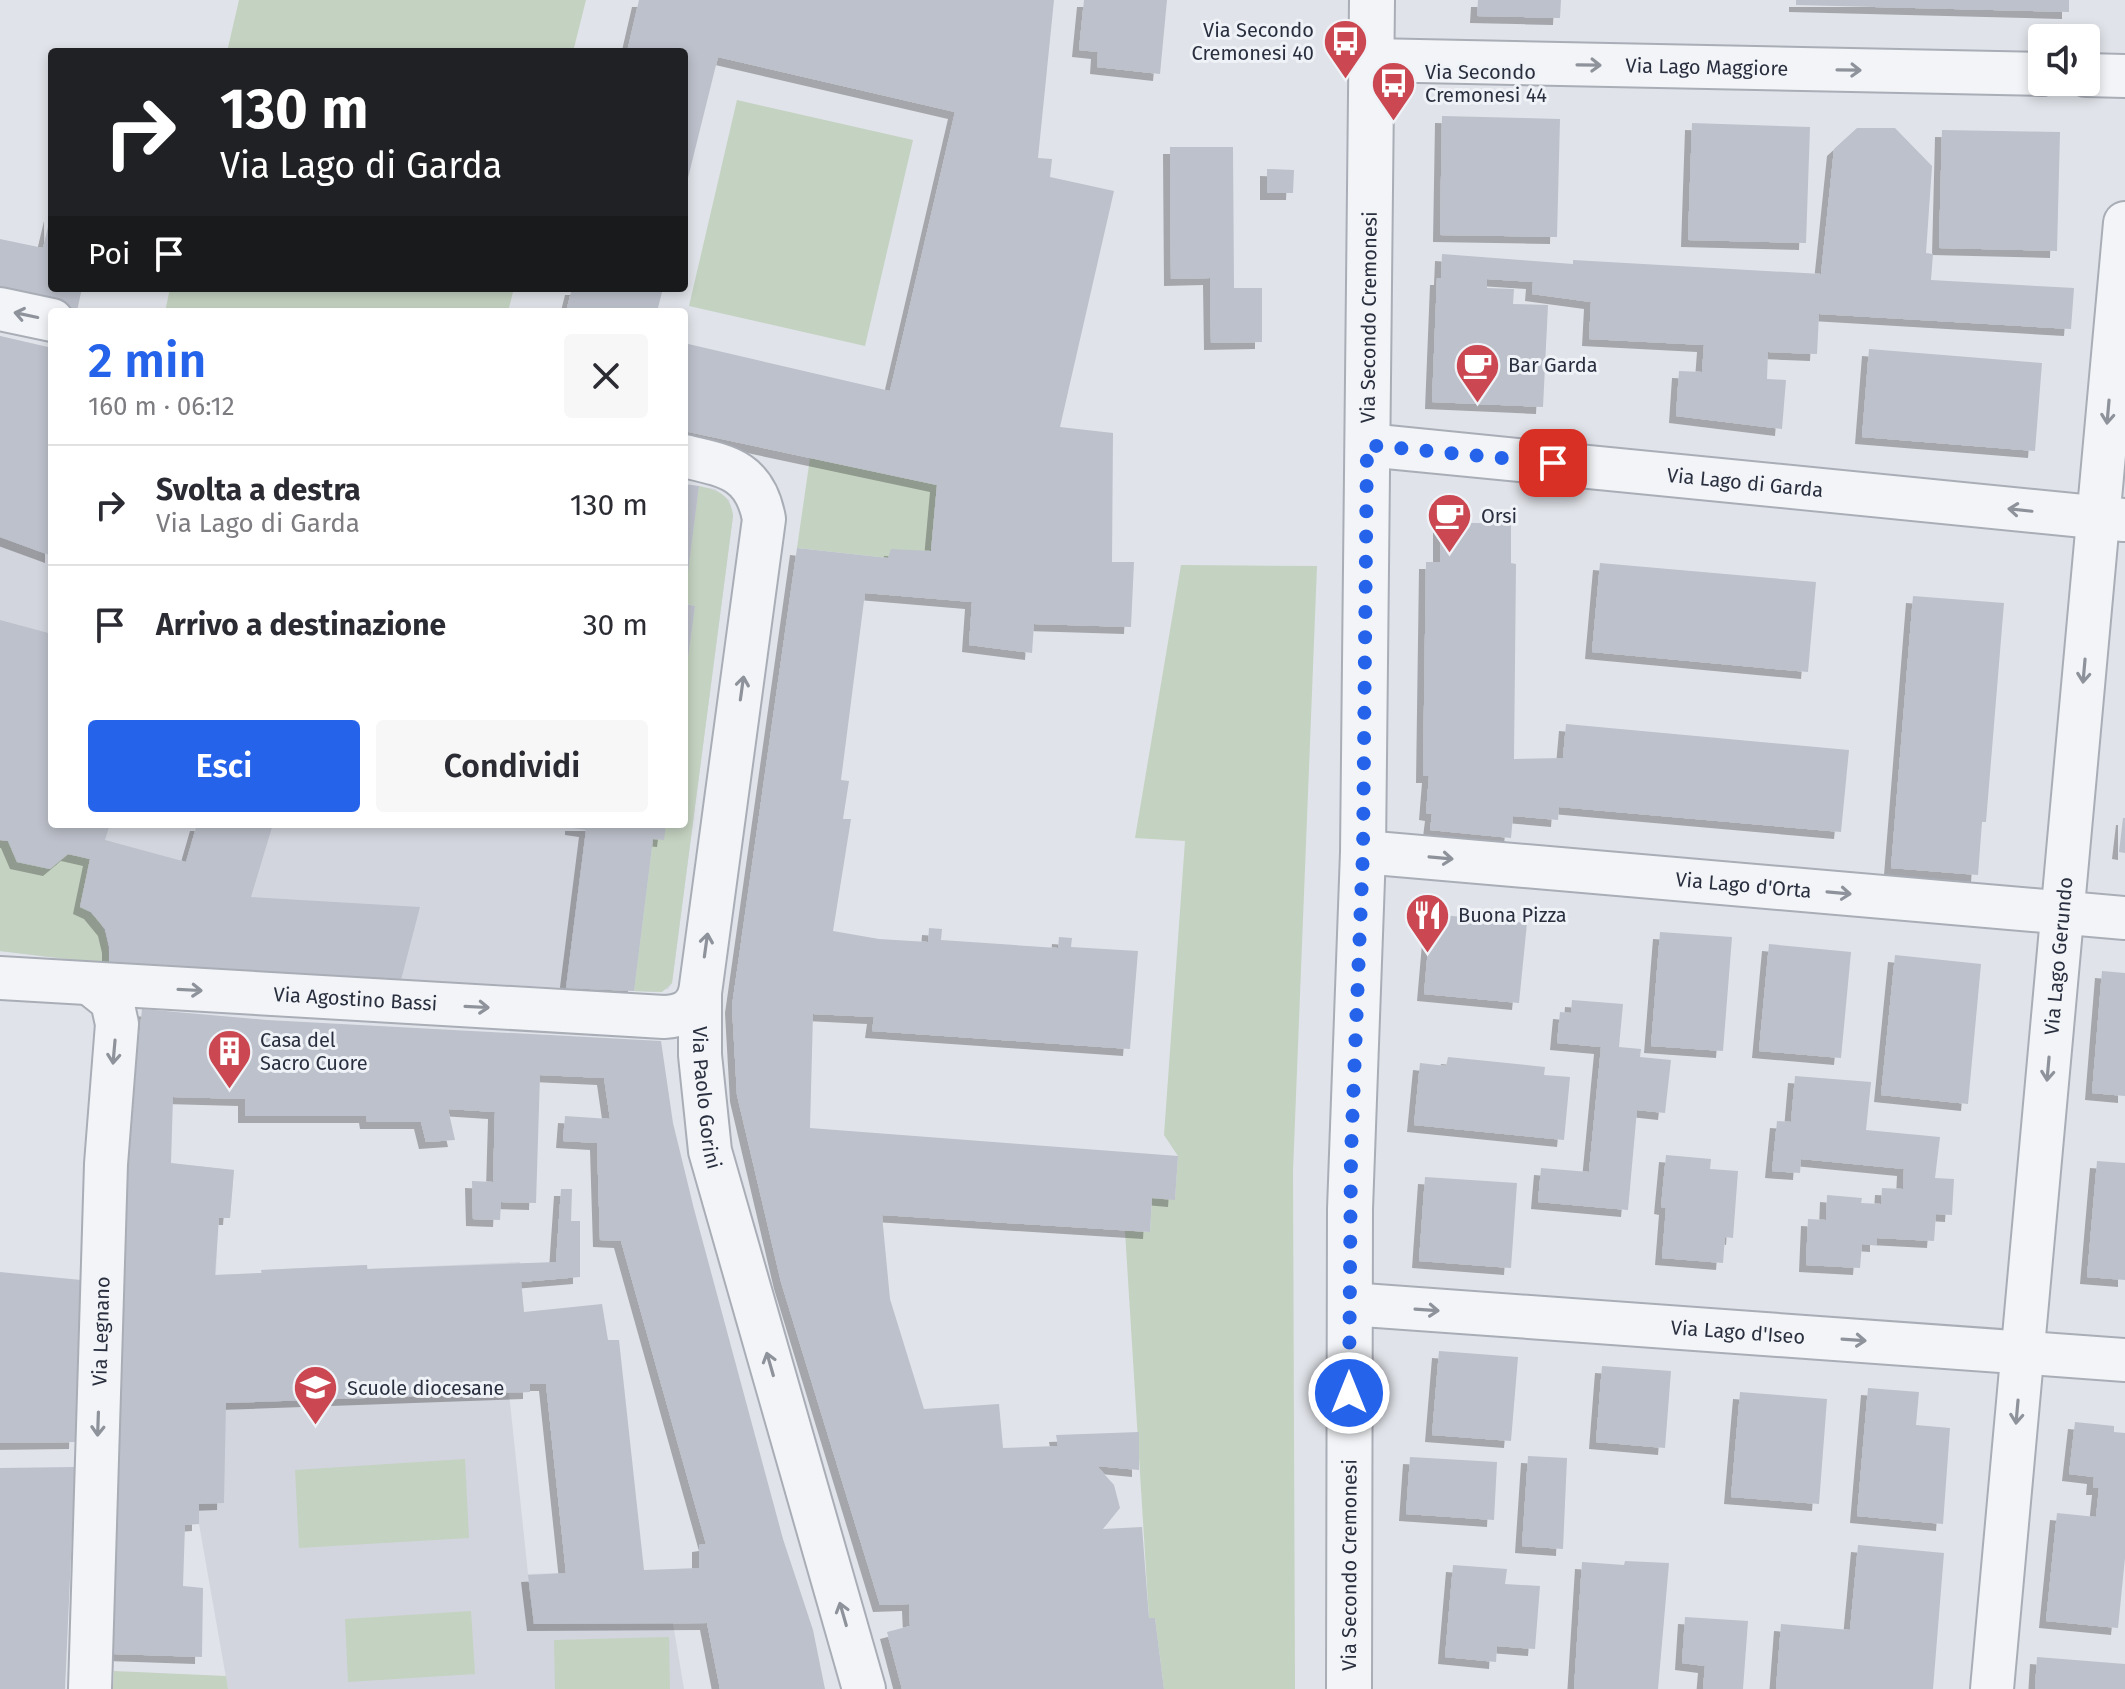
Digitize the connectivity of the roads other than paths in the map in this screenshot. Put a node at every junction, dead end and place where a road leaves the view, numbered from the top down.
1 (1372, 0) edge
2 (1371, 60) junction
3 (2028, 74) edge
4 (2100, 75) edge
5 (2125, 76) edge
6 (2125, 223) edge
7 (0, 309) edge
8 (48, 319) edge
9 (1367, 445) junction
10 (688, 457) edge
11 (2112, 519) edge
12 (1363, 852) junction
13 (2062, 913) junction
14 (2125, 918) edge
15 (0, 978) edge
16 (92, 985) junction
17 (700, 993) junction
18 (1349, 1304) junction
19 (2022, 1353) junction
20 (2125, 1360) edge
21 (90, 1689) edge
22 (864, 1689) edge
23 (1349, 1689) edge
24 (1992, 1689) edge

1 - 2 street, Via Secondo Cremonesi
2 -> 3 street, Via Lago Maggiore
2 - 9 street, Via Secondo Cremonesi
4 - 5 street
6 -> 11 street, Via Lago Gerundo
8 -> 7 street
11 -> 9 street, Via Lago di Garda
9 - 12 street, Via Secondo Cremonesi
17 -> 10 street, Via Paolo Gorini
11 -> 13 street, Via Lago Gerundo
12 -> 13 street, Via Lago d'Orta
12 - 18 street, Via Secondo Cremonesi
13 - 14 street, Via Lago d'Orta
13 -> 19 street, Via Lago Gerundo
15 - 16 street, Via Agostino Bassi
16 -> 17 street, Via Agostino Bassi
16 -> 21 street, Via Legnano
22 -> 17 street, Via Paolo Gorini
18 -> 19 street, Via Lago d'Iseo
18 - 23 street, Via Secondo Cremonesi
19 - 20 street, Via Lago d'Iseo
19 -> 24 street, Via Lago Gerundo

